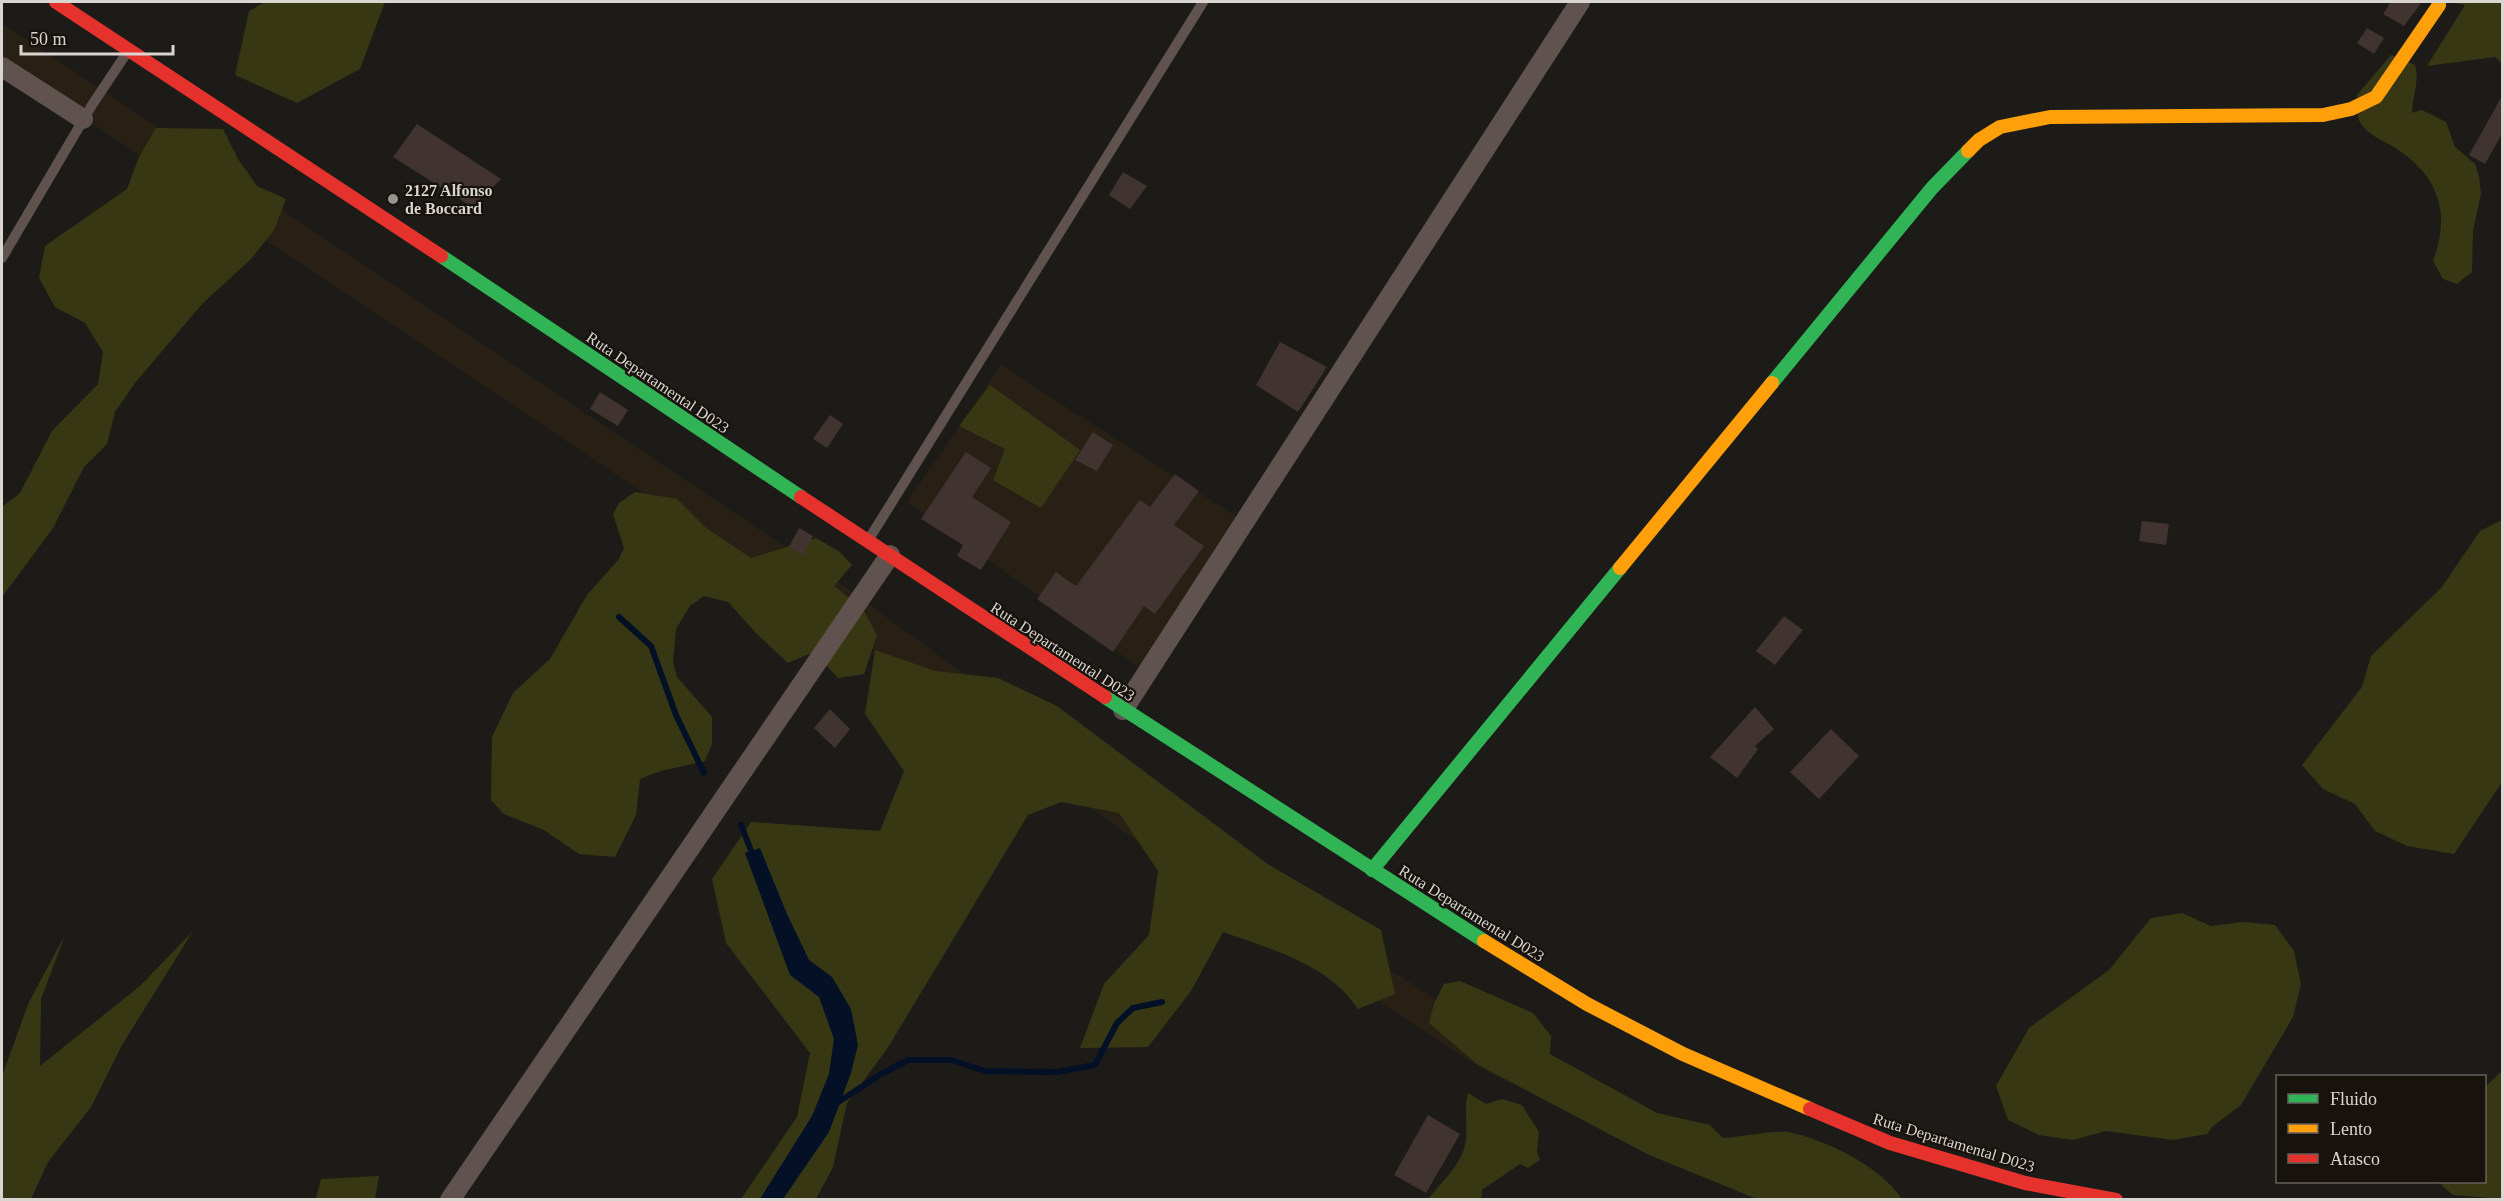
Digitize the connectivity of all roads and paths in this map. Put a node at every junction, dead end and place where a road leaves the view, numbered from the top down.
1 (56, 2) edge
2 (1203, 2) edge
3 (1580, 2) edge
4 (2439, 5) dead end
5 (130, 48) junction
6 (2, 67) edge
7 (83, 120) junction
8 (2, 258) edge
9 (868, 540) junction
10 (890, 555) junction
11 (1123, 710) junction
12 (1372, 870) junction
13 (450, 1200) edge
14 (2116, 1200) edge

1 - 5 main road, Ruta Departamental D023
2 - 9 lane
3 - 11 street
4 - 12 main road
5 - 7 lane
5 - 9 main road, Ruta Departamental D023
6 - 7 street
7 - 8 lane
9 - 10 main road, Ruta Departamental D023
10 - 11 main road, Ruta Departamental D023
10 - 13 street
11 - 12 main road, Ruta Departamental D023
12 - 14 main road, Ruta Departamental D023

